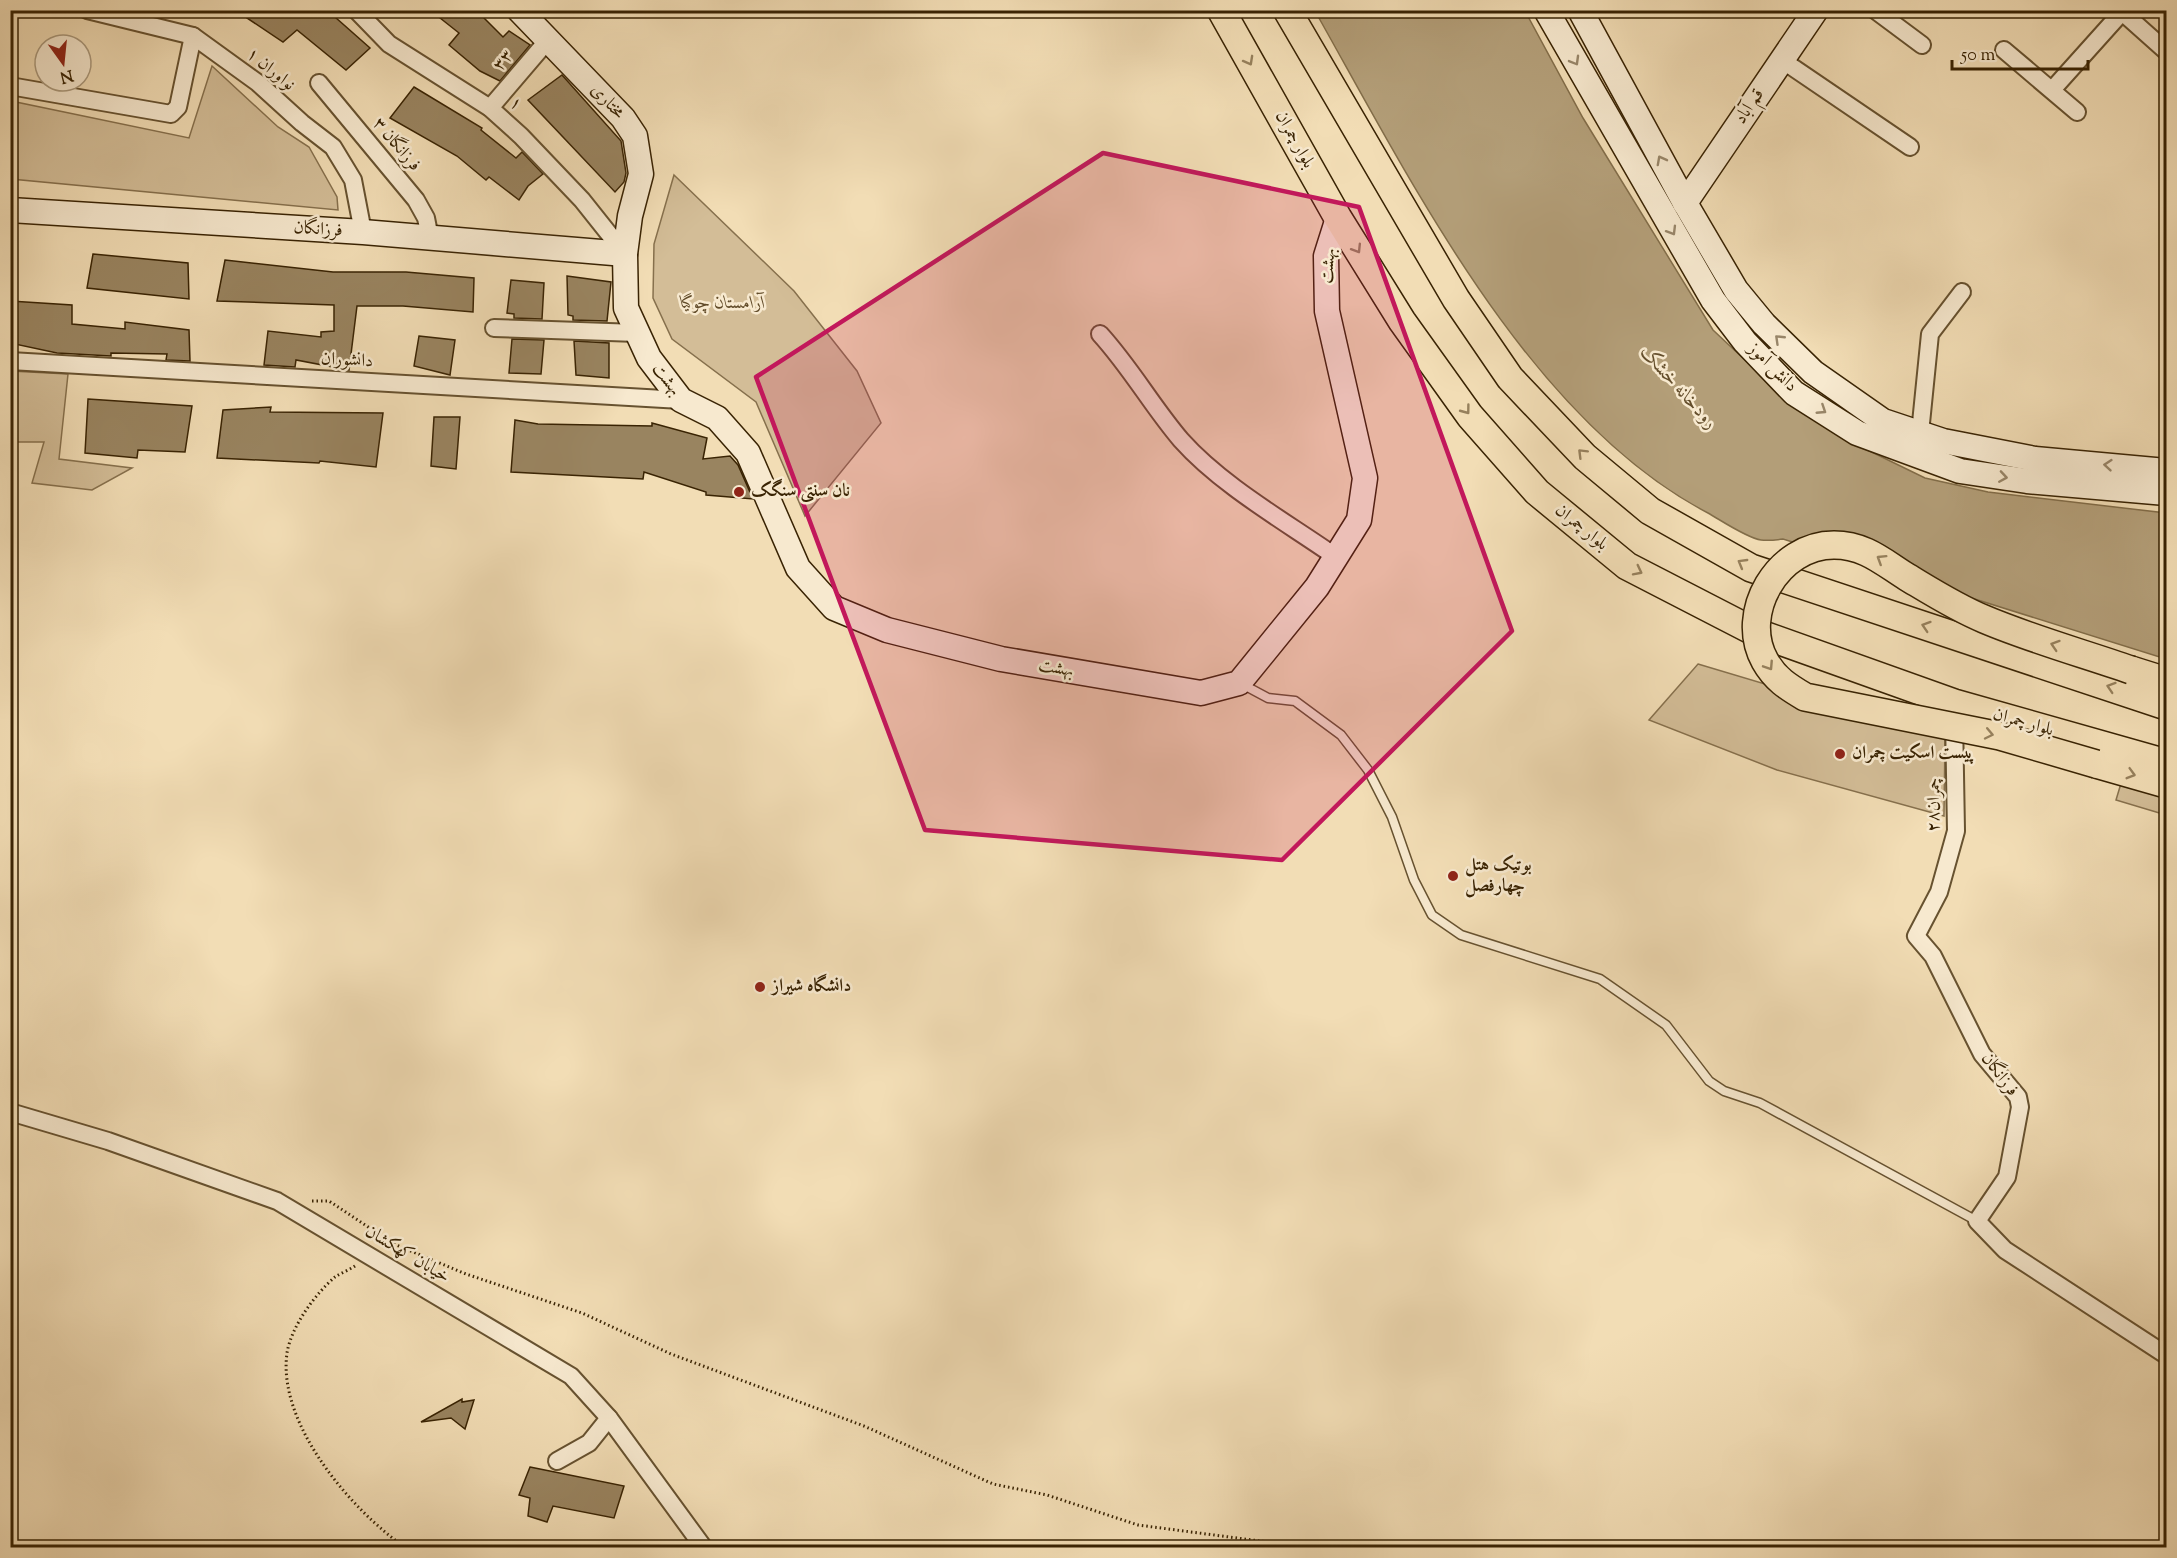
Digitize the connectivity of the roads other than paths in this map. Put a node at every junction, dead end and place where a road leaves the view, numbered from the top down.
1 (87, 10) edge
2 (356, 10) edge
3 (519, 10) edge
4 (1221, 10) edge
5 (1287, 10) edge
6 (1546, 10) edge
7 (1580, 10) edge
8 (1816, 10) edge
9 (1875, 10) edge
10 (2121, 11) edge
11 (119, 14) edge
12 (193, 36) junction
13 (548, 39) junction
14 (1922, 45) dead end
15 (2004, 50) dead end
16 (2166, 51) edge
17 (1782, 60) junction
18 (319, 83) dead end
19 (10, 86) edge
20 (2052, 90) junction
21 (490, 108) junction
22 (2077, 112) dead end
23 (1910, 147) dead end
24 (1685, 203) junction
25 (10, 210) edge
26 (630, 216) joint
27 (1338, 218) junction
28 (363, 232) junction
29 (430, 238) junction
30 (625, 254) junction
31 (1962, 292) dead end
32 (494, 327) dead end
33 (638, 333) junction
34 (1101, 334) dead end
35 (10, 361) edge
36 (681, 400) junction
37 (1920, 433) junction
38 (2166, 471) edge
39 (2166, 493) edge
40 (1336, 556) junction
41 (2166, 681) edge
42 (1239, 683) junction
43 (1954, 702) junction
44 (2166, 706) edge
45 (2166, 763) edge
46 (2166, 784) edge
47 (1916, 936) joint
48 (10, 1112) edge
49 (1977, 1221) junction
50 (2166, 1355) edge
51 (609, 1418) junction
52 (557, 1461) dead end
53 (704, 1548) edge

1 - 11 street, نواوران ۱
2 - 21 street, ۱
3 - 13 street, مختاری
4 -> 27 main road, بلوار چمران
44 -> 5 main road
6 -> 39 street, دانش آموز
24 -> 7 street, دانش آموز
8 - 17 street, قم آباد
9 - 14 street
10 - 16 street
10 - 20 street
11 - 12 street, نواوران ۱
12 - 19 street
12 - 28 street, نواوران ۱
13 - 21 street, ۳۳
13 - 26 street, مختاری
15 - 20 street
17 - 23 street
17 - 24 street, قم آباد
18 - 29 street, فرزانگان ۳
20 - 22 street
21 - 30 street, ۱
37 -> 24 street, دانش آموز
25 - 28 street, فرزانگان
26 - 30 street, بهشت
27 - 40 street, بهشت
27 -> 43 main road, بلوار چمران
28 - 29 street, فرزانگان
29 - 30 street, فرزانگان
30 - 33 street, بهشت
31 - 37 street
32 - 33 street
33 - 36 street, بهشت
34 - 40 street
35 - 36 street, دانشوران
36 - 42 street, بهشت
38 -> 37 street, دانش آموز
40 - 42 street, بهشت
41 -> 46 main road, bridge
42 - 49 lane
43 - 45 main road, بلوار چمران
43 - 47 street, چمران۲۸
47 - 49 street, فرزانگان
48 - 51 street, خیابان کهکشان
49 - 50 street
51 - 52 street
51 - 53 street, خیابان کهکشان

